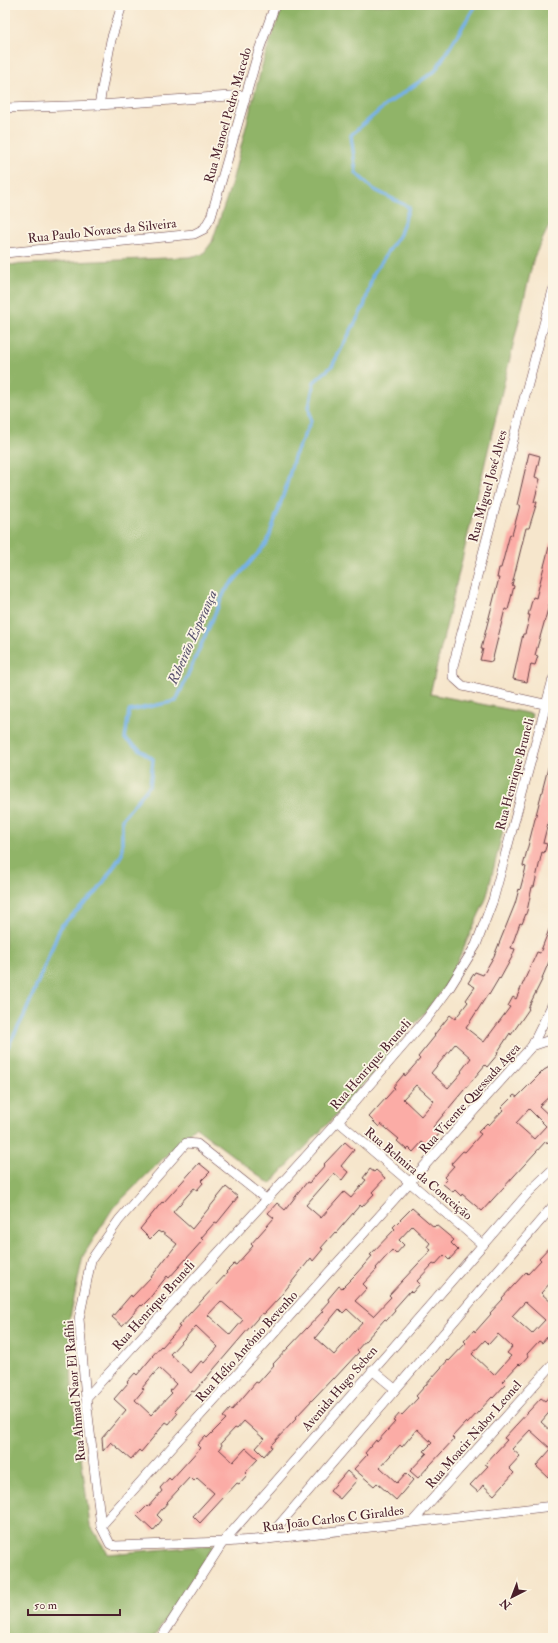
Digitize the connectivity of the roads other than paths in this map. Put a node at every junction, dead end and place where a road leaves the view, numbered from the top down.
1 (122, 5) edge
2 (275, 5) edge
3 (245, 95) junction
4 (99, 105) junction
5 (5, 108) edge
6 (202, 231) joint
7 (5, 253) edge
8 (553, 290) edge
9 (553, 679) edge
10 (550, 705) edge
11 (553, 1003) edge
12 (553, 1039) edge
13 (532, 1046) junction
14 (338, 1121) junction
15 (553, 1169) edge
16 (410, 1184) junction
17 (266, 1200) junction
18 (553, 1206) edge
19 (483, 1245) junction
20 (553, 1364) edge
21 (372, 1370) junction
22 (395, 1389) junction
23 (86, 1398) junction
24 (552, 1505) edge
25 (413, 1521) junction
26 (101, 1526) junction
27 (267, 1539) junction
28 (223, 1542) junction
29 (115, 1546) joint
30 (161, 1638) edge

1 - 4 street
2 - 3 street, Rua Manoel Pedro Macedo
3 - 4 street
3 - 6 street, Rua Manoel Pedro Macedo
4 - 5 street
6 - 7 street, Rua Paulo Novaes da Silveira
8 - 10 street, Rua Miguel José Alves
9 - 10 street, Rua Henrique Bruneli
10 - 14 street, Rua Henrique Bruneli
11 - 13 street
12 - 13 street, Rua Vicente Quessada Agea
13 - 16 street, Rua Vicente Quessada Agea
14 - 16 street, Rua Belmira da Conceição
14 - 17 street, Rua Henrique Bruneli
15 - 19 street, Avenida Hugo Seben
16 - 19 street, Rua Belmira da Conceição
16 - 26 street, Rua Hélio Antônio Bevenho
17 - 23 street, Rua Henrique Bruneli
17 - 23 street, Rua Ahmad Naor El Rafihi
18 - 22 street
19 - 21 street, Avenida Hugo Seben
20 - 25 street, Rua Moacir Nabor Leonel
21 - 22 street
21 - 28 street, Avenida Hugo Seben
22 - 27 street
23 - 26 street, Rua Ahmad Naor El Rafihi
24 - 25 street, Rua João Carlos C Giraldes
25 - 27 street, Rua João Carlos C Giraldes
26 - 29 street, Rua Ahmad Naor El Rafihi
27 - 28 street, Rua João Carlos C Giraldes
28 - 29 street, Rua João Carlos C Giraldes
28 - 30 street, Avenida Hugo Seben

